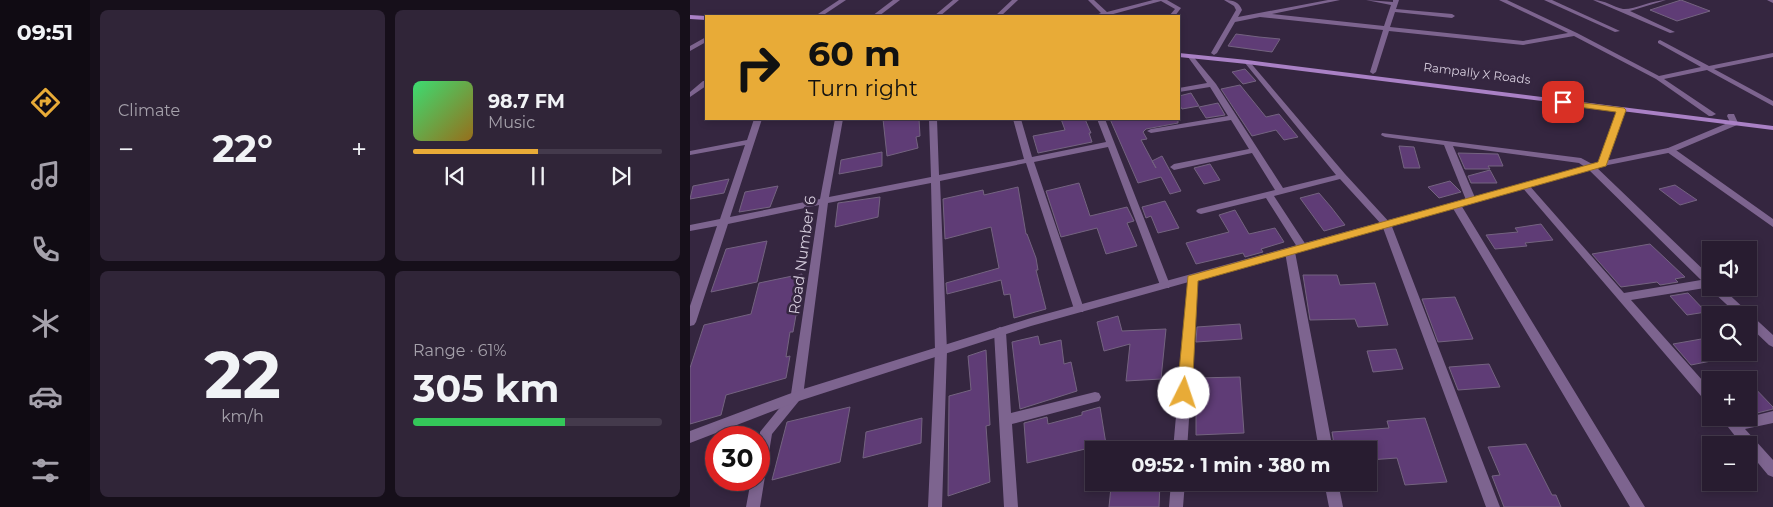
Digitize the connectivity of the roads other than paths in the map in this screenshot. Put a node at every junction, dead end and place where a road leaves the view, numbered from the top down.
1 (843, 0) edge
2 (897, 0) edge
3 (956, 0) edge
4 (1015, 0) edge
5 (1091, 0) edge
6 (1162, 0) edge
7 (1227, 0) edge
8 (1337, 0) edge
9 (1369, 0) edge
10 (1501, 0) edge
11 (1547, 0) edge
12 (1596, 0) edge
13 (1656, 1) edge
14 (1395, 5) edge
15 (1624, 11) junction
16 (1106, 14) junction
17 (820, 15) edge
18 (876, 15) edge
19 (938, 15) edge
20 (999, 15) edge
21 (1101, 15) edge
22 (1173, 15) edge
23 (1261, 15) junction
24 (1452, 16) dead end
25 (690, 17) edge
26 (705, 18) edge
27 (1234, 20) junction
28 (690, 23) edge
29 (705, 24) edge
30 (1386, 30) junction
31 (1617, 31) dead end
32 (1672, 32) dead end
33 (1574, 34) junction
34 (705, 40) edge
35 (1660, 42) dead end
36 (690, 49) edge
37 (1180, 50) edge
38 (1214, 53) junction
39 (1180, 55) edge
40 (1773, 55) edge
41 (1190, 56) junction
42 (1247, 62) junction
43 (1708, 67) junction
44 (1373, 72) junction
45 (1658, 78) junction
46 (705, 84) edge
47 (1212, 84) junction
48 (1180, 90) edge
49 (690, 95) edge
50 (1773, 95) edge
51 (1760, 97) junction
52 (1773, 104) edge
53 (1621, 110) junction
54 (1712, 114) junction
55 (1234, 117) junction
56 (758, 120) edge
57 (839, 120) edge
58 (932, 120) edge
59 (1017, 120) edge
60 (1101, 120) edge
61 (1732, 120) junction
62 (1773, 122) edge
63 (1773, 128) edge
64 (1151, 131) dead end
65 (1385, 135) dead end
66 (750, 142) junction
67 (1110, 144) junction
68 (1448, 144) junction
69 (1255, 150) junction
70 (1670, 150) junction
71 (690, 153) edge
72 (1028, 160) junction
73 (1602, 164) junction
74 (1174, 167) dead end
75 (1591, 167) junction
76 (1342, 176) junction
77 (935, 179) junction
78 (1525, 186) junction
79 (1280, 191) junction
80 (1268, 194) junction
81 (1471, 200) junction
82 (824, 201) junction
83 (1456, 204) junction
84 (1200, 211) dead end
85 (724, 221) junction
86 (1386, 224) junction
87 (1773, 224) edge
88 (690, 228) edge
89 (1303, 248) junction
90 (1290, 252) junction
91 (1702, 274) edge
92 (1193, 279) junction
93 (1702, 284) edge
94 (1165, 285) junction
95 (1622, 296) junction
96 (1725, 296) edge
97 (1735, 306) edge
98 (1079, 309) junction
99 (690, 322) edge
100 (1757, 327) edge
101 (1000, 332) junction
102 (1773, 342) edge
103 (941, 351) junction
104 (1702, 389) edge
105 (797, 396) junction
106 (1096, 397) dead end
107 (1773, 417) edge
108 (1757, 419) edge
109 (1006, 420) junction
110 (1734, 426) edge
111 (770, 427) edge
112 (690, 437) edge
113 (1181, 441) edge
114 (1324, 441) edge
115 (1773, 470) edge
116 (756, 491) edge
117 (1177, 491) edge
118 (1333, 491) edge
119 (753, 507) edge
120 (935, 507) edge
121 (1011, 507) edge
122 (1176, 507) edge
123 (1336, 507) edge
124 (1493, 507) edge
125 (1638, 507) edge

1 - 17 street
2 - 18 street
3 - 19 street
4 - 20 street
5 - 16 street
6 - 16 street
6 - 22 street
7 - 27 street
8 - 23 street
9 - 14 street
10 - 33 street
11 - 31 street
12 - 15 street
13 - 15 street
14 - 24 street
14 - 30 street
15 - 32 street
16 - 21 street
23 - 27 street
23 - 30 street
25 - 26 main road
27 - 38 street
28 - 29 main road
30 - 33 street
30 - 44 street
33 - 45 street
34 - 36 street
35 - 43 street
37 - 38 main road, Rampally X Roads
38 - 44 main road, Rampally X Roads
39 - 41 main road
40 - 43 street
41 - 42 main road
41 - 47 street
42 - 53 main road
42 - 76 street
43 - 45 street
43 - 51 street
44 - 54 main road, Rampally X Roads
45 - 54 street
46 - 49 street
47 - 48 street
47 - 55 street
50 - 51 street
51 - 52 street
53 - 61 main road
53 - 73 street
54 - 61 main road, Rampally X Roads
55 - 64 street
55 - 69 street
56 - 66 street
57 - 82 street, Road Number 6
58 - 77 street
59 - 72 street
60 - 67 street
61 - 62 main road, Rampally X Roads
61 - 63 main road
61 - 70 street
65 - 68 street
66 - 71 street
66 - 85 street
67 - 72 street
67 - 94 street
68 - 75 street
68 - 81 street
69 - 74 street
69 - 79 street
70 - 73 street
70 - 87 street
72 - 77 street
72 - 98 street
73 - 75 street
75 - 78 street
75 - 91 street
76 - 79 street
76 - 86 street
77 - 82 street
77 - 103 street
78 - 81 street
78 - 95 street
79 - 80 street
80 - 84 street
80 - 89 street
81 - 83 street
82 - 85 street
82 - 105 street, Road Number 6
83 - 86 street
83 - 125 street
85 - 88 street
85 - 99 street
86 - 89 street
86 - 124 street
89 - 90 street
90 - 92 street
90 - 114 street
92 - 94 street
92 - 113 street
93 - 95 street
94 - 98 street
95 - 104 street
96 - 97 street
98 - 101 street
100 - 102 street
101 - 103 street
101 - 109 street
103 - 105 street
103 - 120 street
105 - 111 street
105 - 112 street
106 - 109 street
107 - 108 street
109 - 121 street
110 - 115 street
116 - 119 street
117 - 122 street
118 - 123 street

